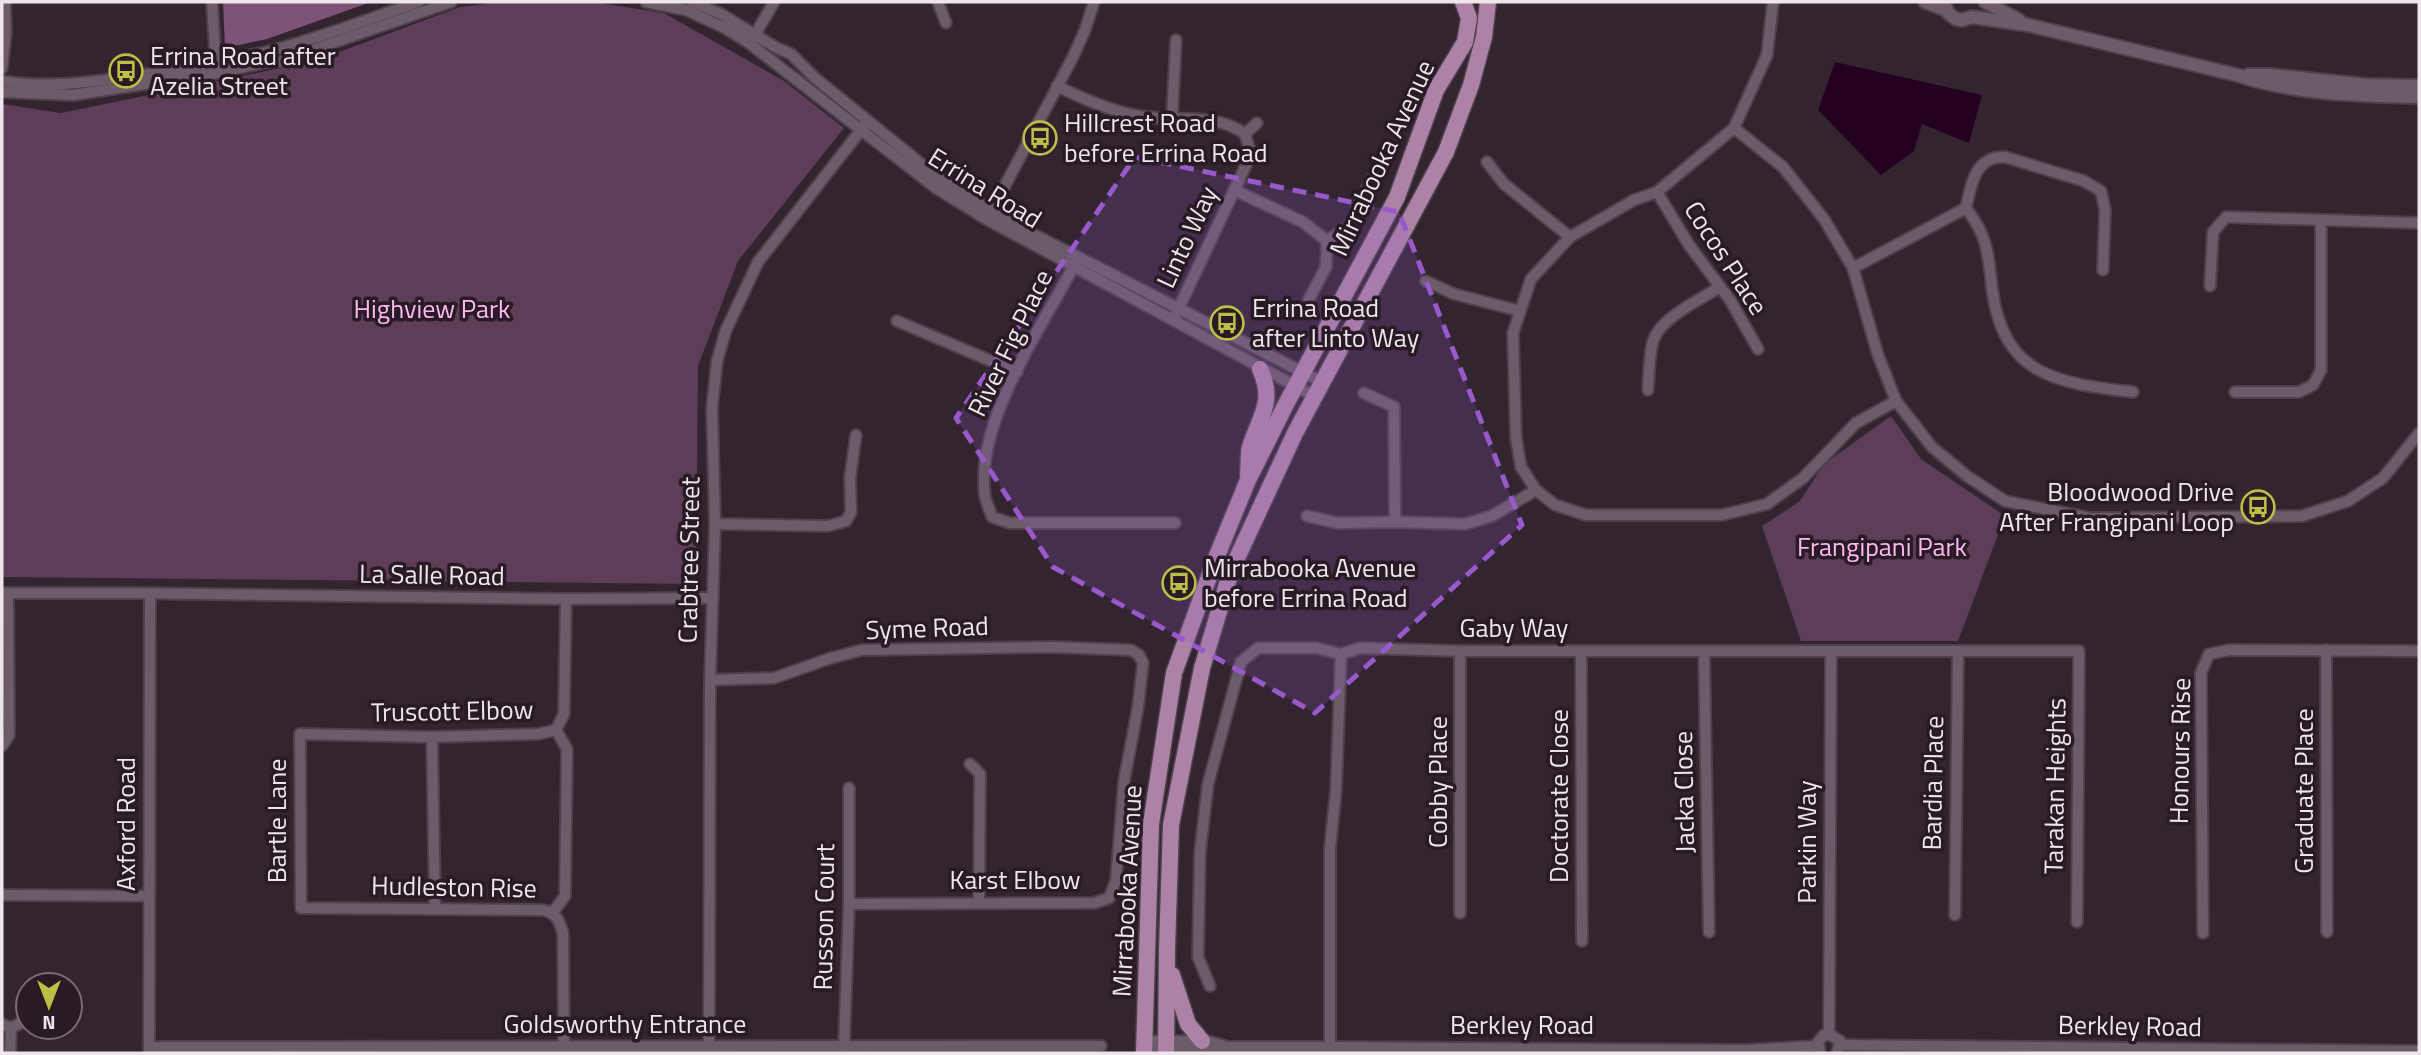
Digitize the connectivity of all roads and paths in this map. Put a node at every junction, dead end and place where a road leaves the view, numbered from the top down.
1 (5, 2) edge
2 (212, 2) edge
3 (419, 2) edge
4 (451, 2) edge
5 (646, 2) edge
6 (692, 2) edge
7 (774, 2) edge
8 (938, 2) edge
9 (1094, 2) edge
10 (1462, 2) edge
11 (1488, 2) edge
12 (1773, 2) edge
13 (1925, 2) edge
14 (1979, 2) edge
15 (1985, 2) edge
16 (1945, 6) edge
17 (1972, 17) junction
18 (946, 23) dead end
19 (2028, 24) junction
20 (752, 38) junction
21 (1177, 40) dead end
22 (2, 68) edge
23 (216, 68) junction
24 (2237, 75) junction
25 (2, 81) edge
26 (1057, 86) junction
27 (2419, 86) edge
28 (2, 92) edge
29 (2419, 97) edge
30 (1172, 118) junction
31 (1257, 123) dead end
32 (865, 125) junction
33 (1734, 128) junction
34 (1245, 134) junction
35 (1487, 162) dead end
36 (1372, 178) dead end
37 (1234, 190) junction
38 (1657, 192) junction
39 (1966, 208) junction
40 (989, 215) junction
41 (2321, 220) junction
42 (2419, 223) edge
43 (1570, 237) junction
44 (1326, 241) junction
45 (1076, 262) junction
46 (1853, 268) junction
47 (2103, 270) dead end
48 (1426, 281) dead end
49 (2210, 286) dead end
50 (1720, 287) junction
51 (1309, 299) dead end
52 (1520, 311) junction
53 (1175, 315) junction
54 (897, 321) dead end
55 (1758, 349) dead end
56 (1260, 369) junction
57 (1017, 372) junction
58 (1298, 380) junction
59 (1318, 389) junction
60 (1648, 390) dead end
61 (2133, 392) dead end
62 (2235, 392) dead end
63 (1364, 393) dead end
64 (1896, 401) junction
65 (2419, 433) edge
66 (856, 435) dead end
67 (1248, 481) junction
68 (1536, 490) junction
69 (1307, 516) dead end
70 (1395, 522) junction
71 (1175, 523) dead end
72 (715, 524) junction
73 (5, 593) edge
74 (150, 594) junction
75 (713, 598) junction
76 (566, 599) junction
77 (2326, 650) junction
78 (1461, 651) junction
79 (1581, 651) junction
80 (1704, 651) junction
81 (1830, 651) junction
82 (1958, 651) junction
83 (2079, 651) joint
84 (2419, 651) edge
85 (1341, 654) junction
86 (1143, 663) joint
87 (710, 680) junction
88 (556, 730) junction
89 (300, 734) joint
90 (432, 737) junction
91 (2, 746) edge
92 (970, 764) dead end
93 (849, 788) dead end
94 (2, 895) edge
95 (149, 896) junction
96 (979, 902) junction
97 (849, 904) junction
98 (301, 908) joint
99 (435, 908) junction
100 (553, 912) junction
101 (1461, 913) dead end
102 (1955, 915) dead end
103 (2077, 922) dead end
104 (1709, 932) dead end
105 (2327, 932) dead end
106 (2203, 933) dead end
107 (1582, 940) dead end
108 (1167, 949) junction
109 (1210, 986) dead end
110 (6, 1026) edge
111 (1829, 1034) junction
112 (1202, 1041) junction
113 (1101, 1046) dead end
114 (1330, 1046) junction
115 (564, 1047) junction
116 (709, 1047) junction
117 (844, 1047) junction
118 (1227, 1047) junction
119 (1144, 1048) edge
120 (1166, 1048) edge
121 (1839, 1049) edge
122 (149, 1050) edge
123 (768, 1050) edge
124 (1056, 1050) edge
125 (1819, 1050) edge
126 (1601, 1051) edge
127 (1746, 1051) edge
128 (2419, 1051) edge
129 (2295, 1052) edge
130 (10, 1053) edge

1 - 22 street
2 - 23 street
3 - 23 street
4 - 23 street
5 - 20 street, Errina Road
6 - 20 street, Errina Road
7 - 20 street
8 - 18 street
9 - 26 street
10 - 58 main road, Mirrabooka Avenue
11 - 59 main road, Mirrabooka Avenue
12 - 33 street
13 - 16 street
14 - 17 street
15 - 19 street
16 - 17 street
17 - 19 street
19 - 24 street
20 - 32 street, Errina Road
20 - 32 street, Errina Road
21 - 30 street
23 - 25 street
23 - 28 street
24 - 27 street
24 - 29 street
26 - 30 street
26 - 40 street
30 - 34 street
31 - 34 street
32 - 40 street, Errina Road
32 - 72 street, Crabtree Street
33 - 38 street
33 - 46 street
34 - 37 street, Linto Way
35 - 43 street
36 - 44 street
37 - 44 street
37 - 53 street, Linto Way
38 - 43 street
38 - 50 street, Cocos Place
39 - 46 street
39 - 47 street
39 - 61 street
40 - 45 street, Errina Road
41 - 42 street
41 - 49 street
41 - 62 street
43 - 52 street
44 - 51 street
45 - 53 street, Errina Road
45 - 57 street, River Fig Place
46 - 64 street
48 - 52 street
50 - 55 street, Cocos Place
50 - 60 street
52 - 68 street
53 - 56 street, Errina Road
53 - 58 street, Errina Road
54 - 57 street
56 - 58 street, Errina Road
56 - 67 main road
57 - 71 street, River Fig Place
58 - 59 street, Errina Road
58 - 67 main road, Mirrabooka Avenue
59 - 108 main road, Mirrabooka Avenue
63 - 70 street
64 - 65 street
64 - 68 street
66 - 72 street
67 - 119 main road, Mirrabooka Avenue
68 - 70 street
69 - 70 street
72 - 75 street, Crabtree Street
73 - 74 street, La Salle Road
73 - 91 street
74 - 76 street, La Salle Road
74 - 95 street, Axford Road
75 - 76 street, La Salle Road
75 - 87 street, Crabtree Street
76 - 88 street, Truscott Elbow
77 - 84 street, Honours Rise
77 - 105 street, Graduate Place
77 - 106 street, Honours Rise
78 - 79 street, Gaby Way
78 - 85 street, Gaby Way
78 - 101 street, Cobby Place
79 - 80 street, Gaby Way
79 - 107 street, Doctorate Close
80 - 81 street, Gaby Way
80 - 104 street, Jacka Close
81 - 82 street, Gaby Way
81 - 111 street, Parkin Way
82 - 83 street, Gaby Way
82 - 102 street, Bardia Place
83 - 103 street, Tarakan Heights
85 - 109 street, Gaby Way
85 - 114 street
86 - 87 street, Syme Road
86 - 96 street, Karst Elbow
87 - 116 street, Crabtree Street
88 - 90 street, Truscott Elbow
88 - 100 street
89 - 90 street, Truscott Elbow
89 - 98 street, Bartle Lane
90 - 99 street
92 - 96 street
93 - 97 street, Russon Court
94 - 95 street
95 - 122 street, Axford Road
96 - 97 street, Karst Elbow
97 - 117 street, Russon Court
98 - 99 street, Hudleston Rise
99 - 100 street, Hudleston Rise
100 - 115 street, Hudleston Rise
108 - 112 main road
108 - 120 main road, Mirrabooka Avenue
110 - 130 street
111 - 121 street
111 - 125 street
112 - 118 street, Berkley Road
112 - 120 street, Berkley Road
113 - 124 street, Goldsworthy Entrance
114 - 118 street, Berkley Road
114 - 126 street, Berkley Road
115 - 116 street, Goldsworthy Entrance
115 - 122 street, Goldsworthy Entrance
116 - 123 street, Goldsworthy Entrance
117 - 123 street, Goldsworthy Entrance
117 - 124 street, Goldsworthy Entrance
118 - 120 street, Berkley Road
119 - 120 street, Berkley Road
121 - 129 street, Berkley Road
125 - 127 street, Berkley Road
126 - 127 street, Berkley Road
128 - 129 street, Berkley Road

